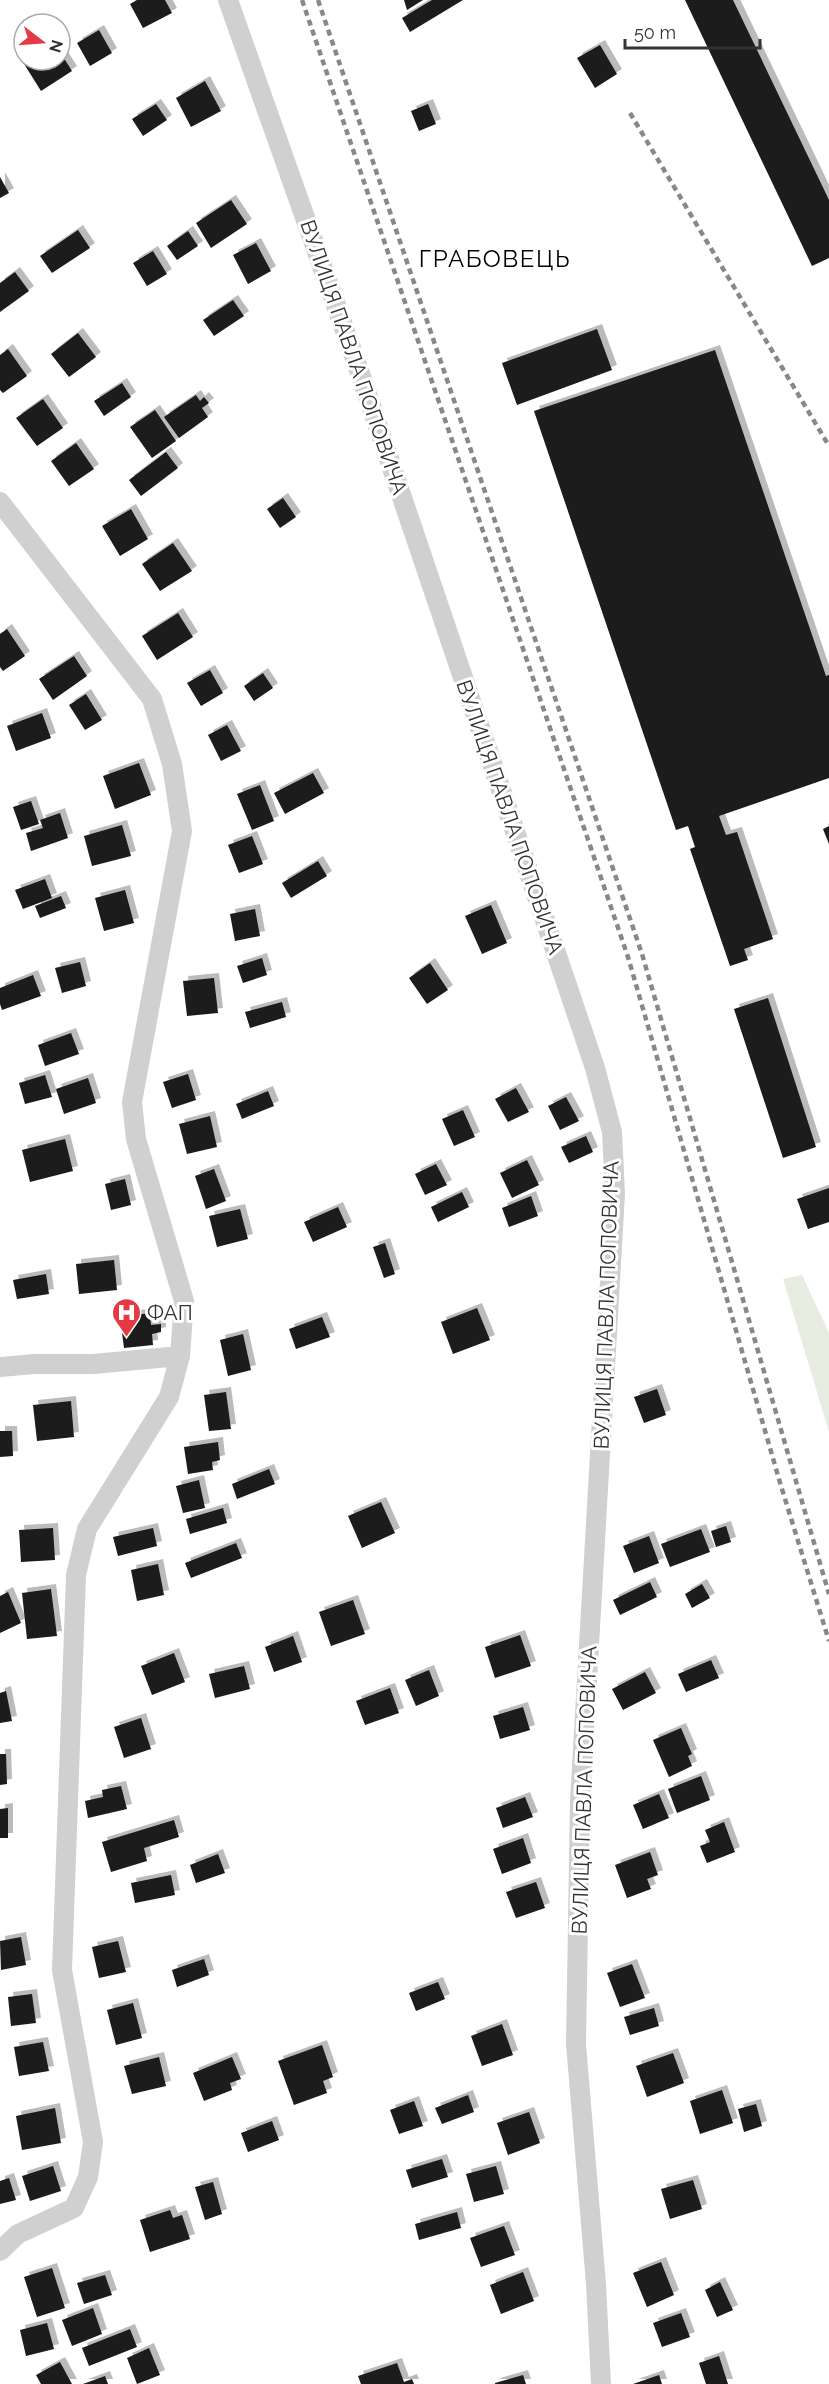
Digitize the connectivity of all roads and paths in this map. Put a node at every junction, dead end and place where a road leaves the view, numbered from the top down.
1 (228, 0) edge
2 (0, 502) edge
3 (180, 1356) junction
4 (0, 1368) edge
5 (0, 2251) edge
6 (601, 2384) edge

1 - 6 street, ВУЛИЦЯ ПАВЛА ПОПОВИЧА
2 - 3 street
3 - 4 street
3 - 5 street

